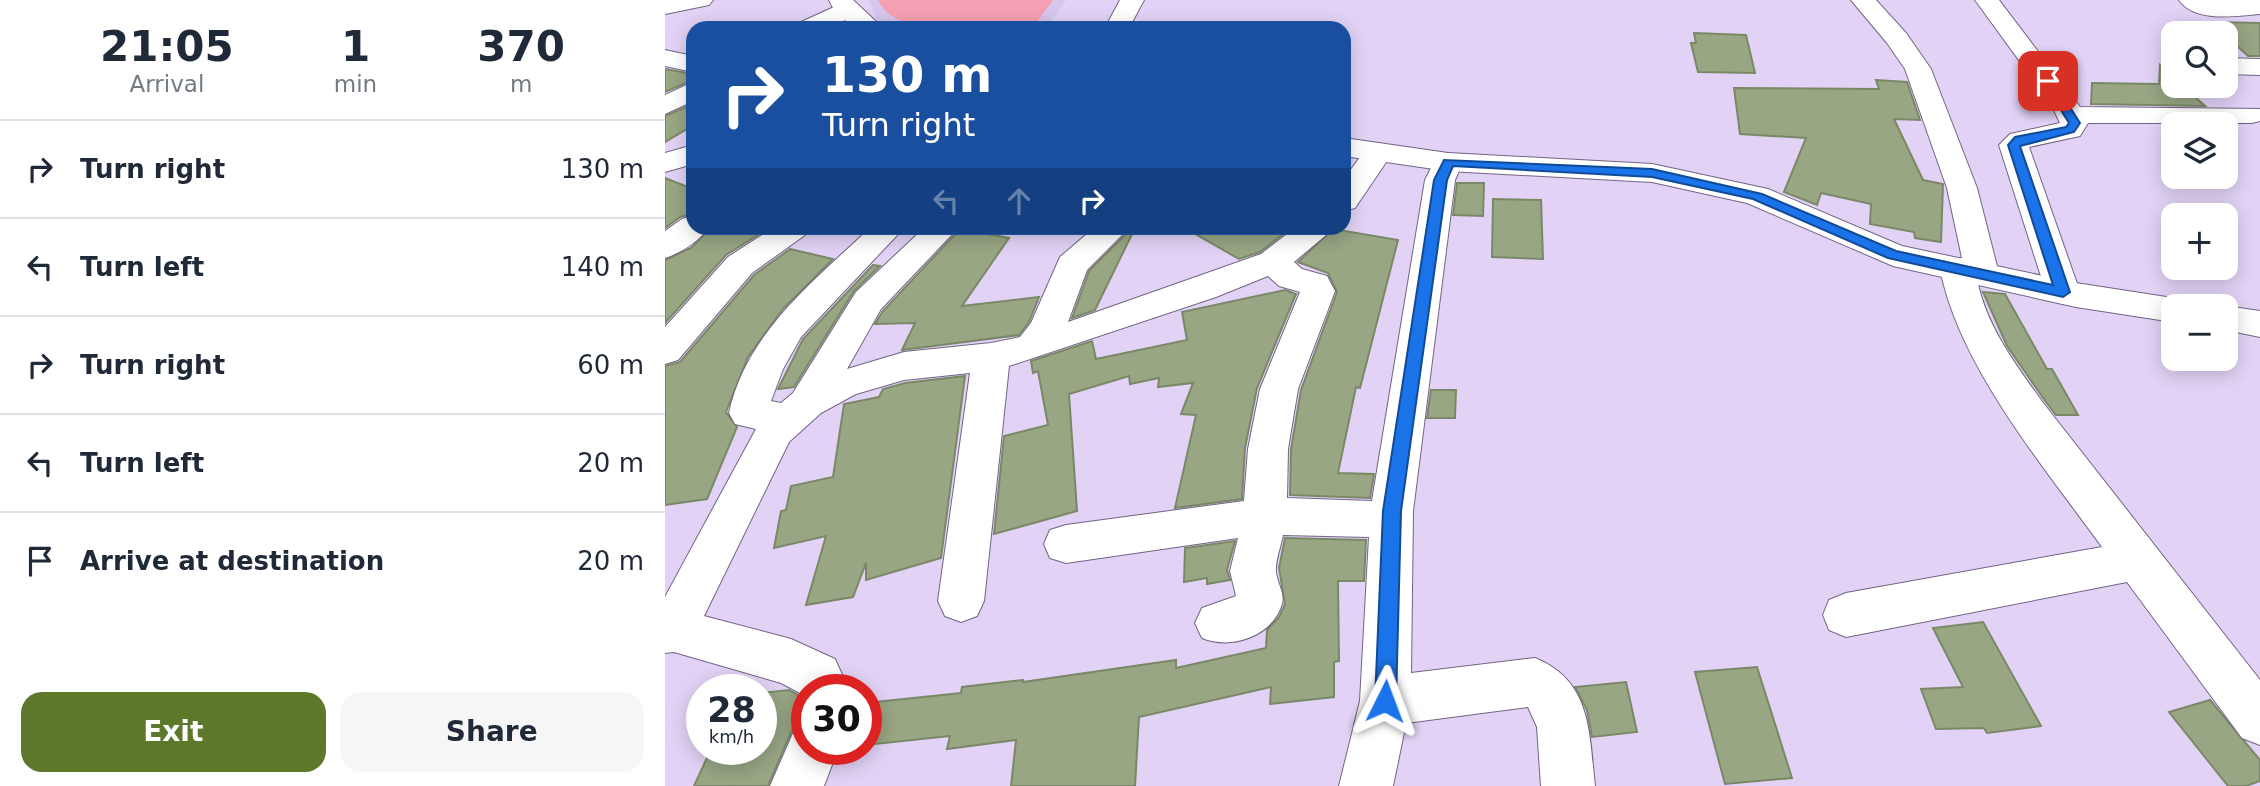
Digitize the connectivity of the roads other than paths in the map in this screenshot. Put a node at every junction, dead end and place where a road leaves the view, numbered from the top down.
1 (701, 0) edge
2 (1132, 0) edge
3 (1863, 0) edge
4 (1987, 0) edge
5 (2191, 0) edge
6 (843, 4) edge
7 (665, 7) edge
8 (2260, 7) edge
9 (818, 21) edge
10 (863, 21) edge
11 (1121, 21) edge
12 (665, 58) edge
13 (686, 62) edge
14 (2238, 66) edge
15 (2260, 67) edge
16 (686, 94) edge
17 (665, 106) edge
18 (2072, 115) junction
19 (2252, 116) dead end
20 (1351, 148) edge
21 (1378, 152) junction
22 (686, 156) edge
23 (1448, 162) junction
24 (665, 163) edge
25 (1351, 191) edge
26 (686, 231) edge
27 (784, 235) edge
28 (874, 235) edge
29 (934, 235) edge
30 (1105, 235) edge
31 (1306, 235) edge
32 (665, 247) edge
33 (1273, 262) junction
34 (1969, 271) junction
35 (2063, 292) junction
36 (2161, 308) edge
37 (2238, 320) edge
38 (2260, 324) edge
39 (1032, 347) junction
40 (665, 351) edge
41 (991, 357) junction
42 (797, 411) junction
43 (1392, 511) junction
44 (1265, 516) junction
45 (1066, 544) dead end
46 (2136, 561) junction
47 (961, 601) dead end
48 (1846, 615) dead end
49 (1219, 623) dead end
50 (669, 631) edge
51 (814, 674) edge
52 (1385, 701) junction
53 (2260, 720) edge
54 (806, 765) edge
55 (797, 786) edge
56 (1366, 786) edge
57 (1568, 786) edge

1 - 7 street
2 - 11 street
3 - 34 street
4 - 18 street
5 - 8 street
6 - 9 street
6 - 10 street
12 - 13 street
14 - 15 street
16 - 17 street
18 - 19 street
18 - 35 street
20 - 21 street
21 - 23 street
21 - 25 street
22 - 24 street
23 - 34 street
23 - 43 street
26 - 32 street
27 - 40 street
28 - 42 street
29 - 42 street
30 - 39 street
31 - 33 street
33 - 39 street
33 - 44 street
34 - 35 street
34 - 46 street
35 - 36 street
37 - 38 street
39 - 41 street
41 - 42 street
41 - 47 street
42 - 50 street
43 - 44 street
43 - 52 street
44 - 45 street
44 - 49 street
46 - 48 street
46 - 53 street
50 - 51 street
52 - 56 street
52 - 57 street
54 - 55 street

